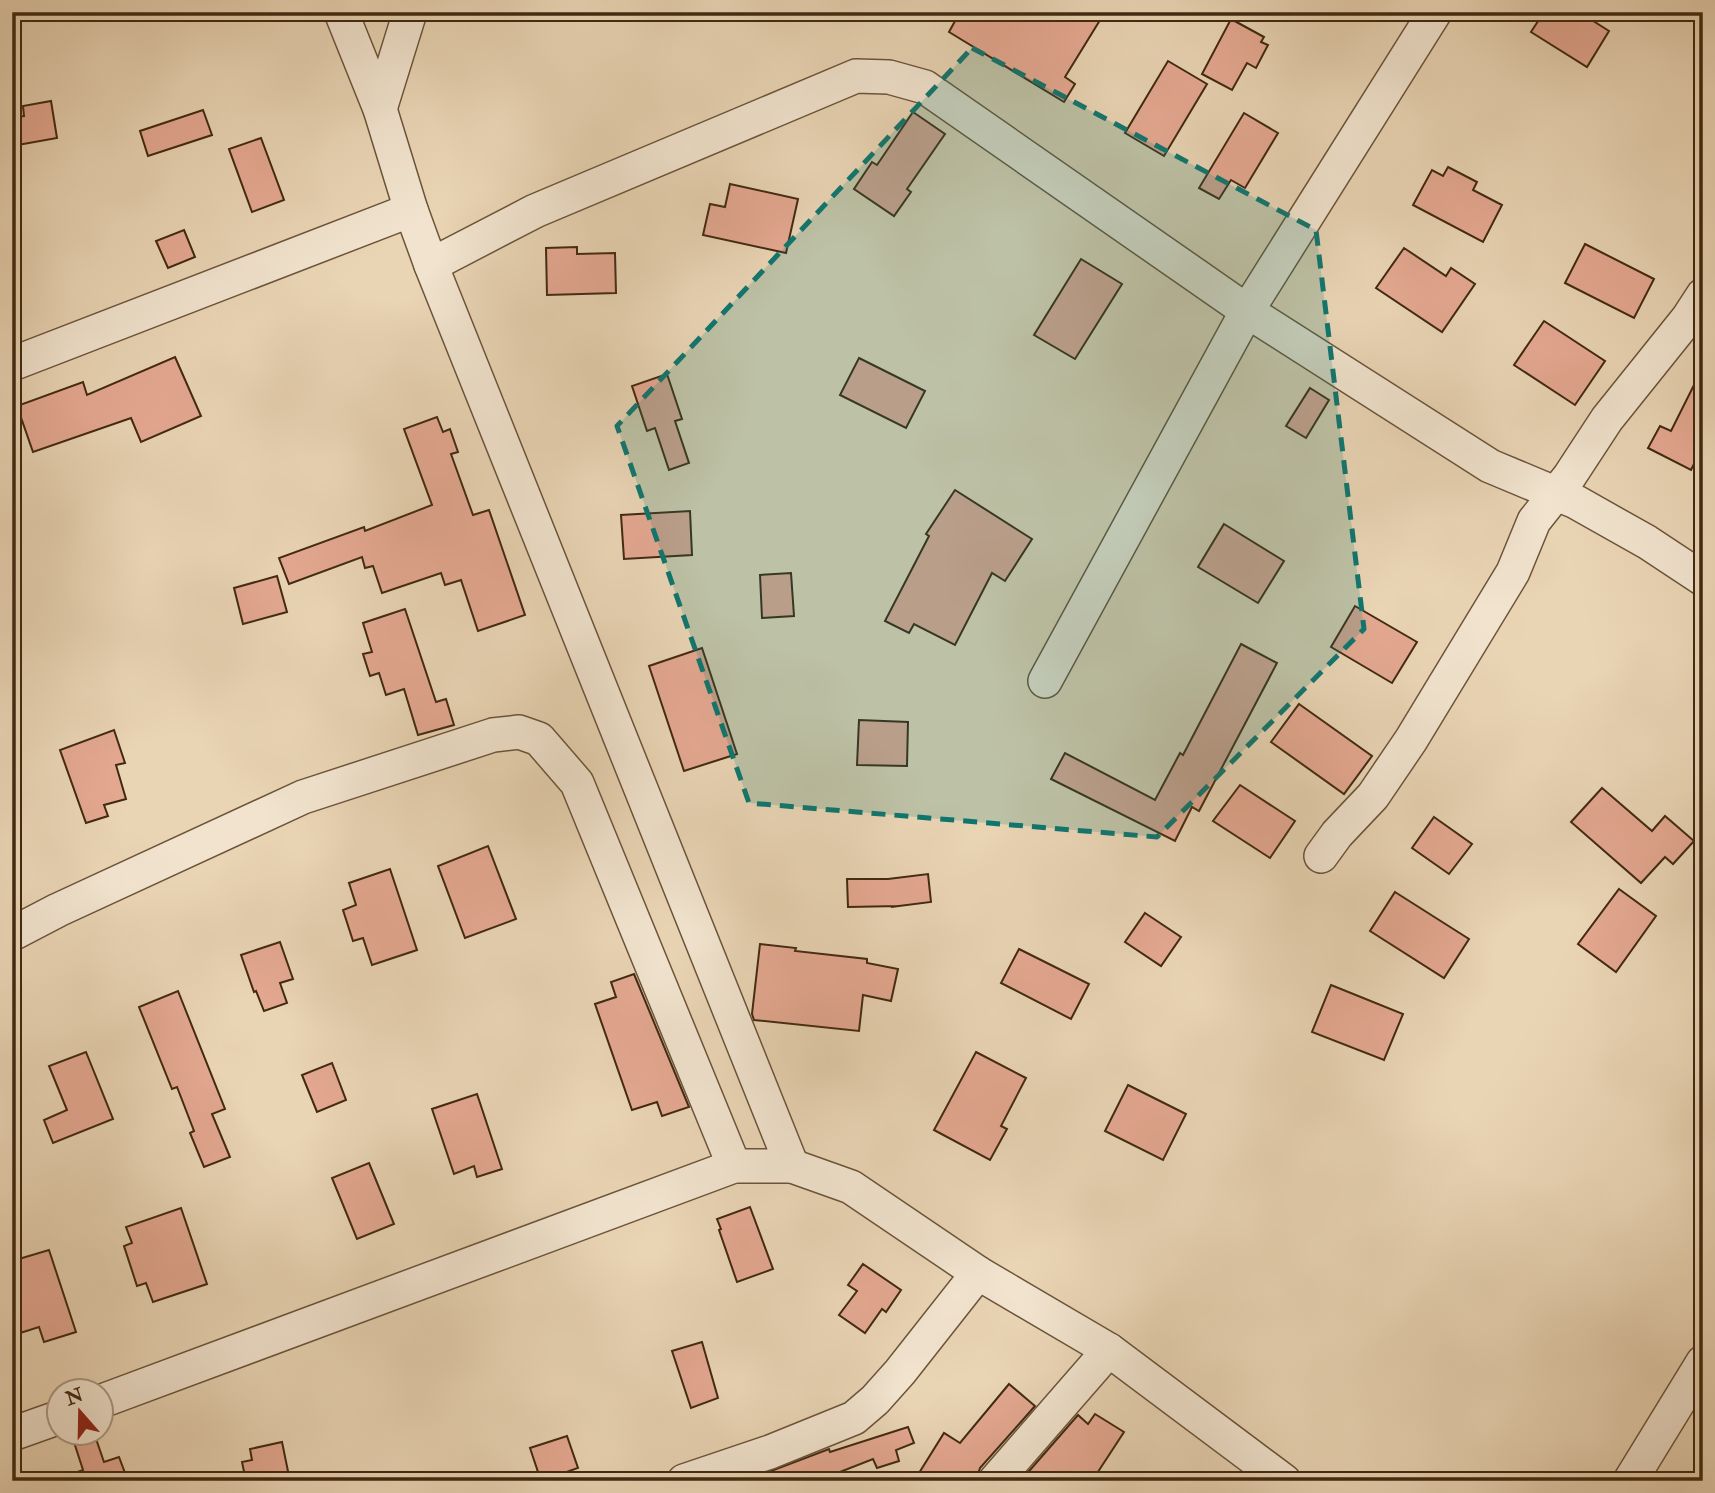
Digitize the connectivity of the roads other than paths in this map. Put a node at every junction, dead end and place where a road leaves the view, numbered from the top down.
1 (341, 12) edge
2 (410, 12) edge
3 (1436, 12) edge
4 (380, 108) junction
5 (411, 210) junction
6 (431, 265) junction
7 (1703, 295) edge
8 (1247, 311) junction
9 (12, 364) edge
10 (1556, 493) junction
11 (1703, 579) edge
12 (1045, 681) dead end
13 (1321, 856) dead end
14 (12, 934) edge
15 (734, 1166) junction
16 (792, 1166) junction
17 (978, 1273) junction
18 (1109, 1350) junction
19 (1703, 1362) edge
20 (116, 1396) edge
21 (46, 1422) edge
22 (12, 1434) edge
23 (684, 1481) edge
24 (995, 1481) edge
25 (1284, 1481) edge
26 (1630, 1481) edge

1 - 4 street
2 - 4 street
3 - 8 street
4 - 5 street
5 - 6 street
5 - 9 street
6 - 8 street
6 - 16 street
7 - 10 street
8 - 10 street
8 - 12 street
10 - 11 street
10 - 13 street
14 - 15 street
15 - 16 street
15 - 20 street
16 - 17 street
17 - 18 street
17 - 23 street
18 - 24 street
18 - 25 street
19 - 26 street
21 - 22 street

